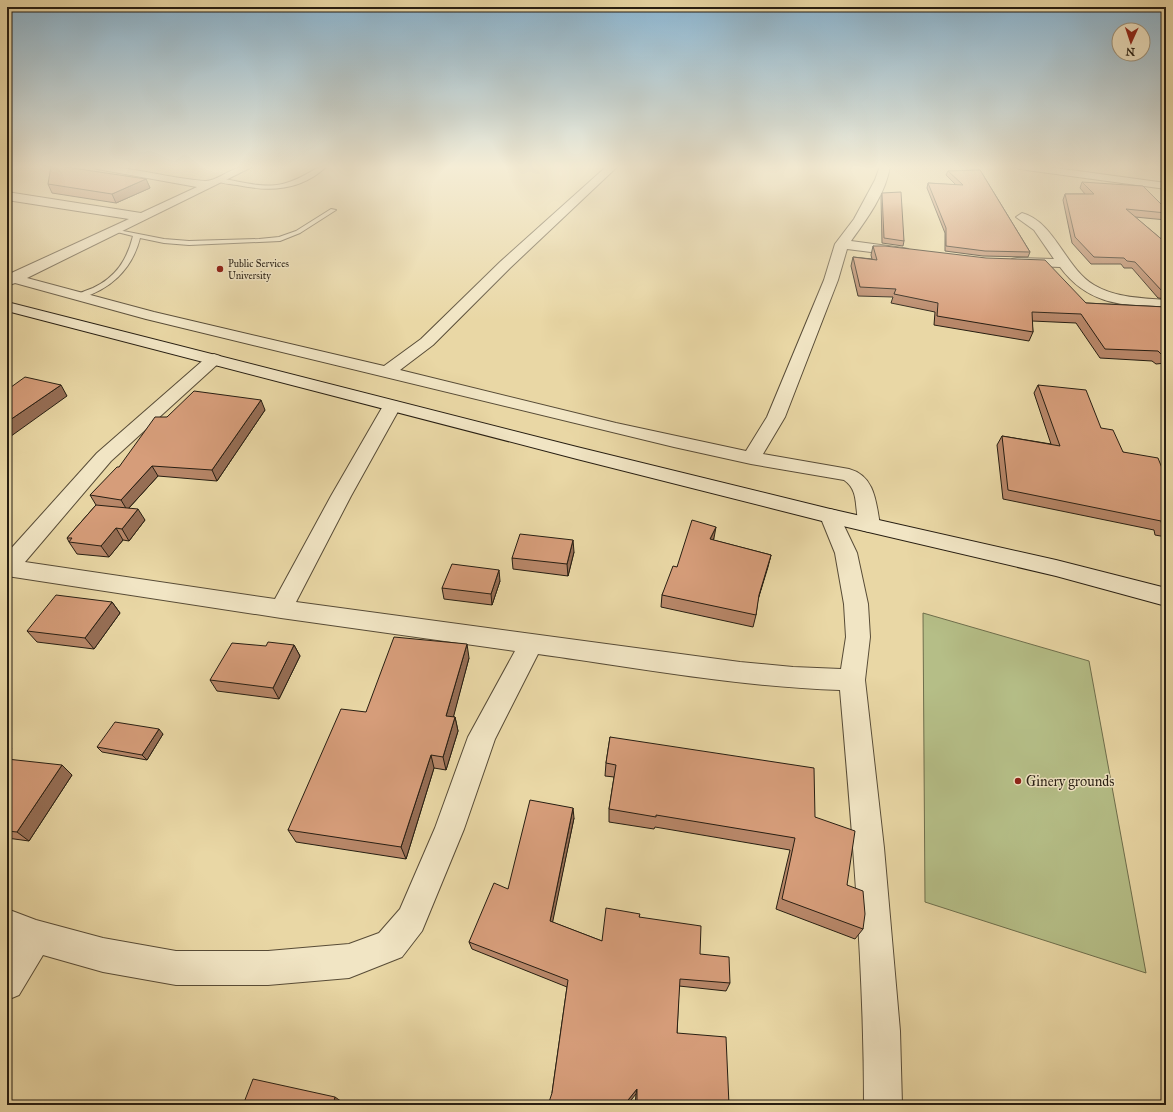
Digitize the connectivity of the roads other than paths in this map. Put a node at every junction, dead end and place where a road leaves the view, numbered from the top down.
1 (140, 218) edge
2 (320, 218) edge
3 (556, 218) edge
4 (861, 218) edge
5 (1024, 218) edge
6 (115, 230) junction
7 (137, 235) junction
8 (842, 244) junction
9 (918, 254) edge
10 (1004, 262) edge
11 (1063, 263) junction
12 (10, 280) edge
13 (77, 297) junction
14 (1166, 304) edge
15 (7, 306) edge
16 (214, 359) junction
17 (386, 372) junction
18 (392, 406) junction
19 (751, 458) junction
20 (830, 516) junction
21 (869, 525) junction
22 (7, 568) edge
23 (1166, 597) edge
24 (281, 609) junction
25 (532, 643) junction
26 (852, 680) junction
27 (22, 931) edge
28 (7, 983) edge
29 (883, 1105) edge

1 - 6 street
2 - 7 lane
3 - 17 street
4 - 8 street
5 - 11 street
6 - 7 lane
6 - 12 street
7 - 13 lane
8 - 9 street
8 - 19 street
10 - 11 street
11 - 14 street
12 - 13 street
13 - 17 street
15 - 16 street
16 - 18 street
16 - 22 street
17 - 19 street
18 - 20 street
18 - 24 street
19 - 21 street
20 - 21 street
20 - 26 street
21 - 23 street
22 - 24 street
24 - 25 street
25 - 26 street
25 - 27 street
26 - 29 street
27 - 28 street

